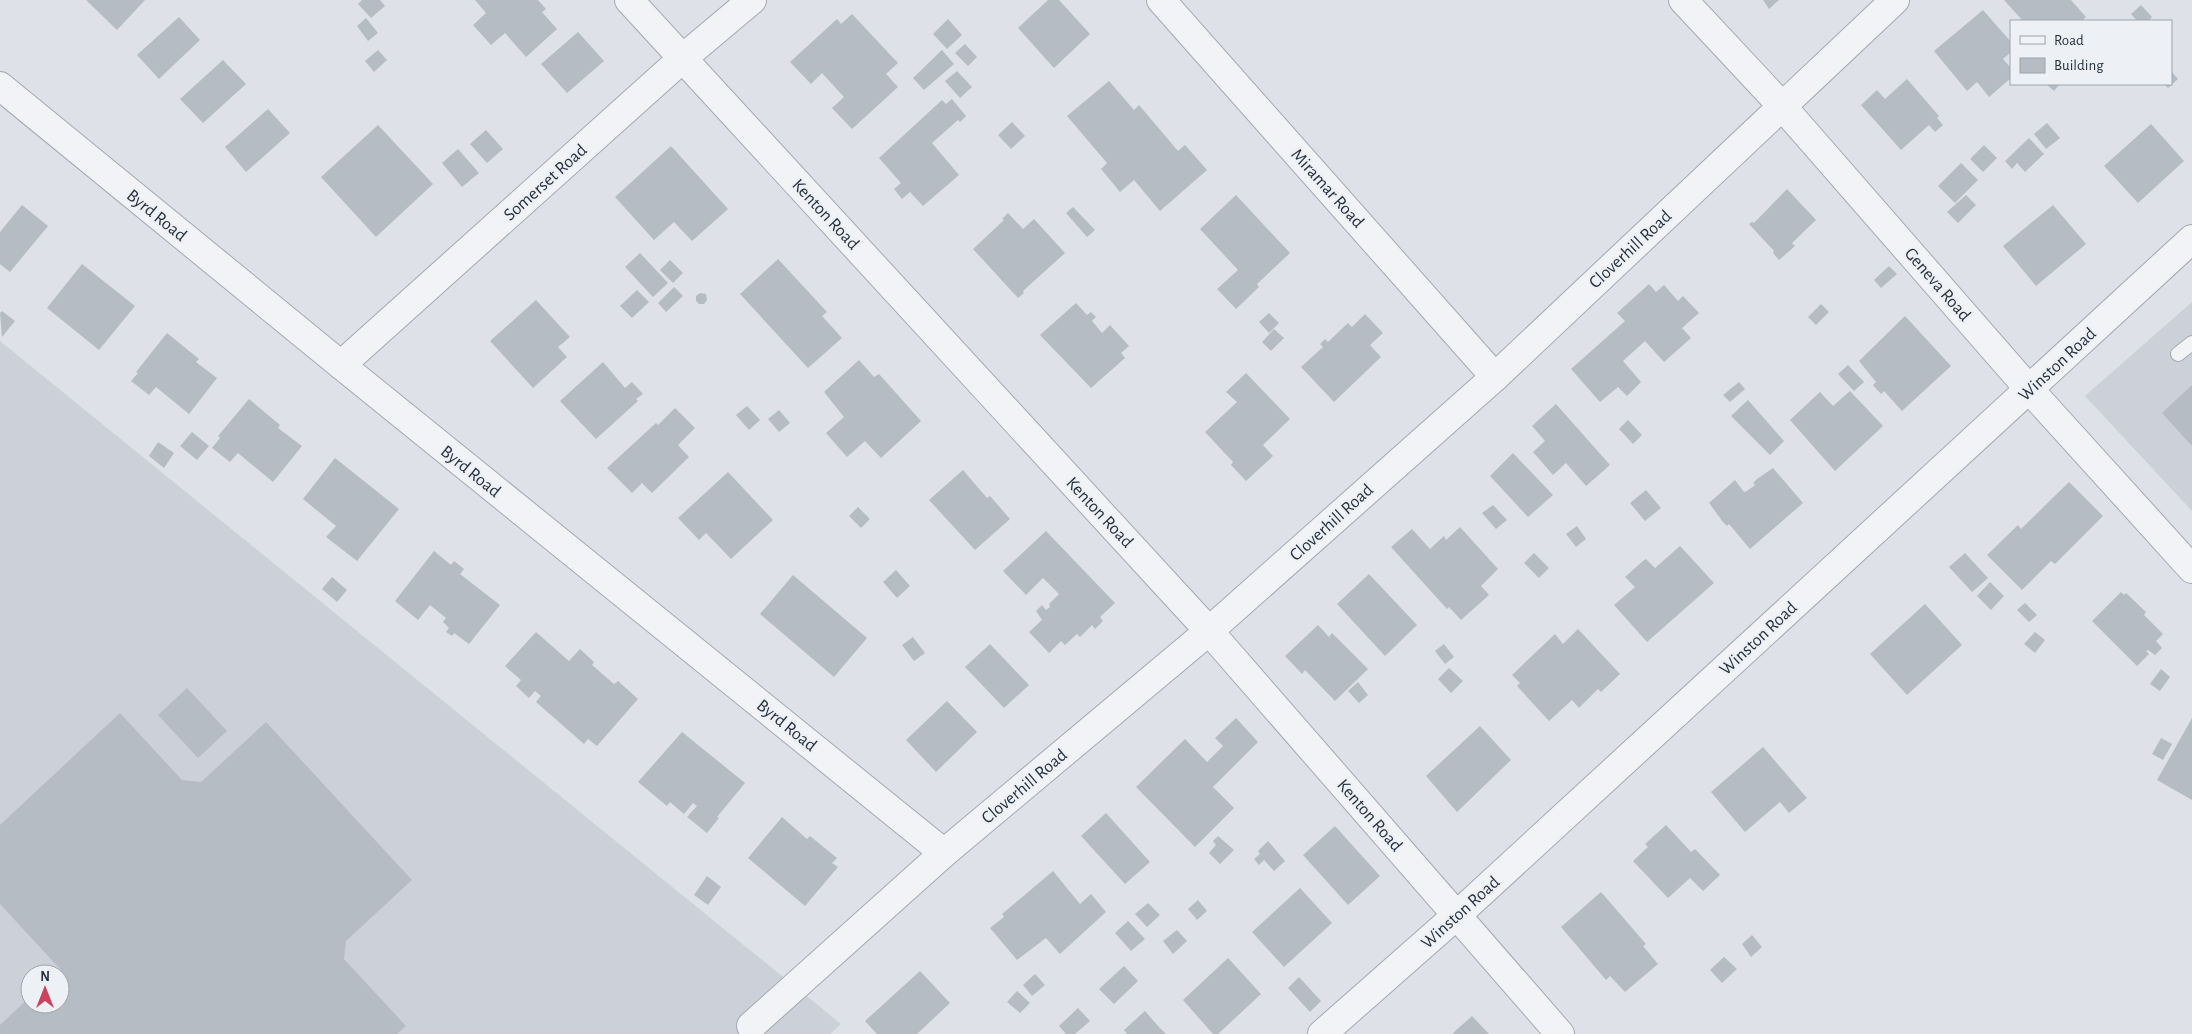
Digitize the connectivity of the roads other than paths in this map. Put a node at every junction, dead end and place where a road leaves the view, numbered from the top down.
1 (630, 0) edge
2 (752, 0) edge
3 (1161, 0) edge
4 (1683, 0) edge
5 (1894, 0) edge
6 (682, 58) junction
7 (0, 86) edge
8 (1782, 106) junction
9 (2192, 239) edge
10 (2192, 343) edge
11 (2178, 354) dead end
12 (341, 365) junction
13 (1495, 376) junction
14 (2030, 389) junction
15 (2192, 569) edge
16 (1209, 631) junction
17 (944, 853) junction
18 (1457, 915) junction
19 (751, 1026) dead end
20 (1322, 1034) edge
21 (1560, 1034) edge

1 - 6 street, Kenton Road
2 - 6 street, Somerset Road
3 - 13 street, Miramar Road
4 - 8 street, Geneva Road
5 - 8 street, Cloverhill Road
6 - 12 street, Somerset Road
6 - 16 street, Kenton Road
7 - 12 street, Byrd Road
8 - 13 street, Cloverhill Road
8 - 14 street, Geneva Road
9 - 14 street, Winston Road
10 - 11 lane
12 - 17 street, Byrd Road
13 - 16 street, Cloverhill Road
14 - 15 street, Geneva Road
14 - 18 street, Winston Road
16 - 17 street, Cloverhill Road
16 - 18 street, Kenton Road
17 - 19 street, Cloverhill Road
18 - 20 street, Winston Road
18 - 21 street, Kenton Road

